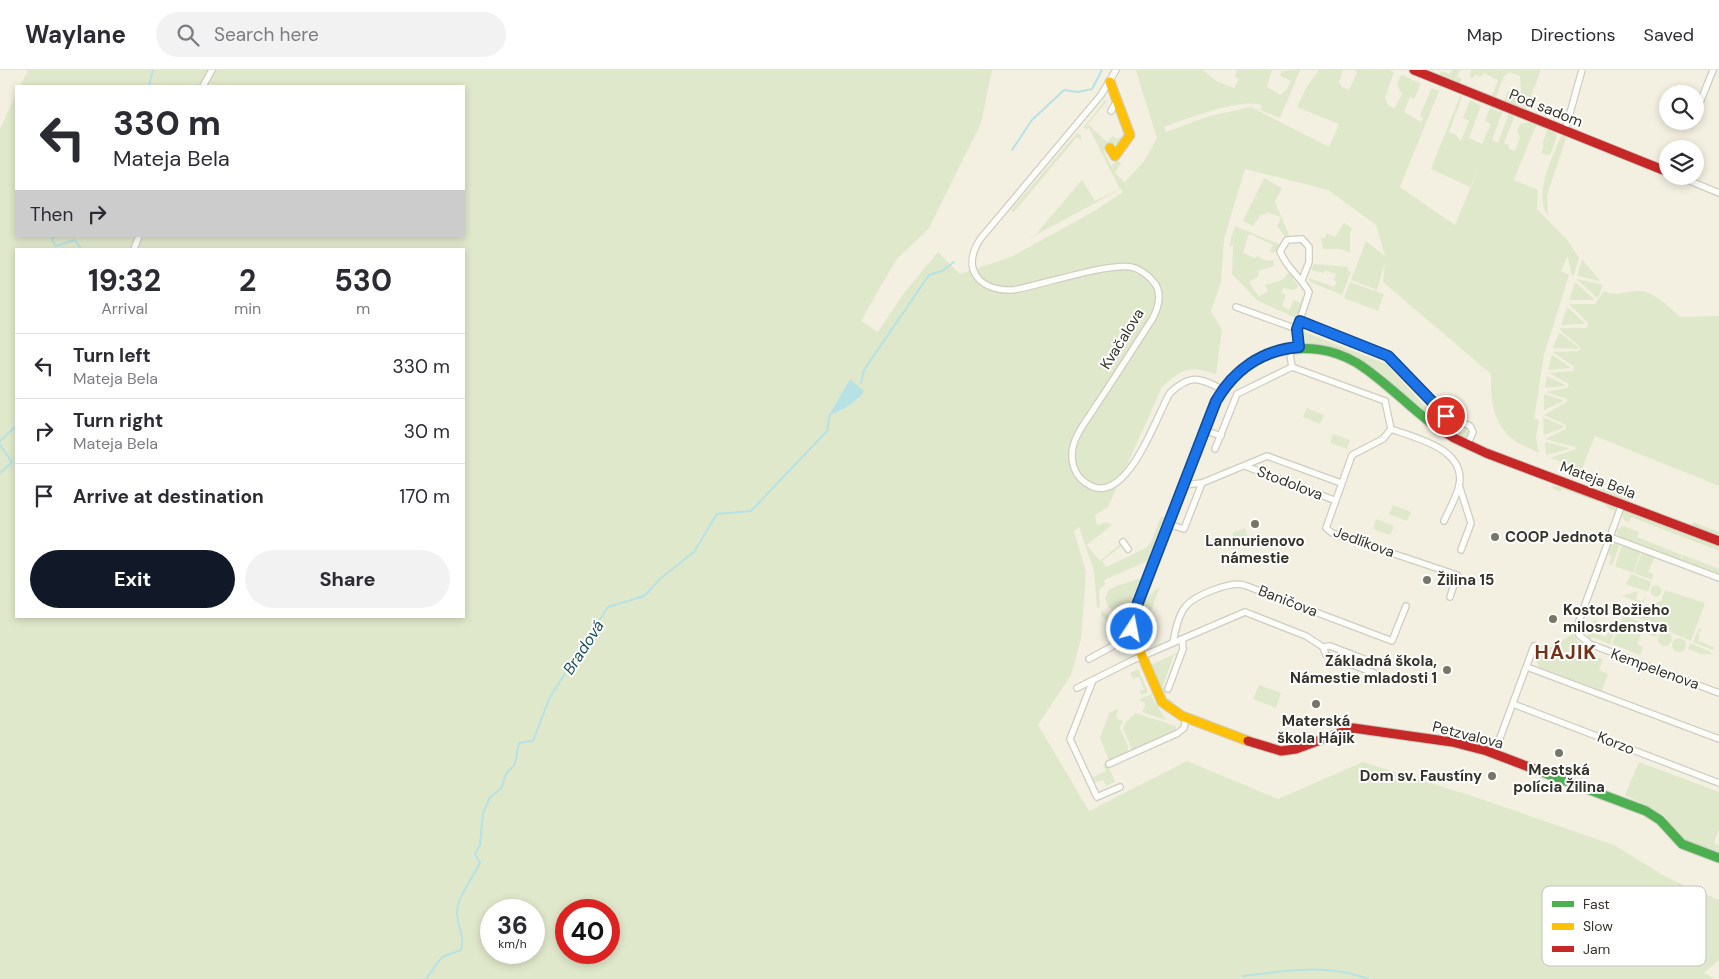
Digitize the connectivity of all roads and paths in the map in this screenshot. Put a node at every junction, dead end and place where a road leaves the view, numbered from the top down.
1 (212, 70) edge
2 (1116, 70) edge
3 (1414, 70) edge
4 (1582, 70) edge
5 (1713, 70) edge
6 (1110, 82) junction
7 (204, 85) edge
8 (1704, 92) edge
9 (1118, 99) junction
10 (1111, 111) dead end
11 (1565, 131) junction
12 (1110, 148) dead end
13 (1659, 168) edge
14 (1700, 185) edge
15 (1719, 193) edge
16 (1302, 280) junction
17 (1236, 307) dead end
18 (1300, 321) junction
19 (1297, 329) junction
20 (1294, 348) junction
21 (1292, 367) junction
22 (1223, 390) junction
23 (1394, 390) junction
24 (1385, 401) junction
25 (1392, 429) junction
26 (1204, 430) junction
27 (1220, 436) junction
28 (1467, 445) junction
29 (1215, 449) dead end
30 (1245, 466) junction
31 (1202, 483) junction
32 (1341, 483) junction
33 (1183, 485) junction
34 (1459, 485) junction
35 (1334, 500) junction
36 (1622, 504) junction
37 (1444, 521) dead end
38 (1168, 524) junction
39 (1610, 537) junction
40 (1719, 541) edge
41 (1122, 542) dead end
42 (1128, 549) dead end
43 (1461, 550) dead end
44 (1719, 578) edge
45 (1450, 597) dead end
46 (1406, 606) dead end
47 (1133, 636) junction
48 (1182, 639) junction
49 (1173, 643) junction
50 (1534, 646) dead end
51 (1324, 648) junction
52 (1142, 656) junction
53 (1089, 659) dead end
54 (1377, 664) dead end
55 (1527, 667) junction
56 (1374, 673) dead end
57 (1093, 680) junction
58 (1077, 688) dead end
59 (1168, 689) dead end
60 (1719, 693) edge
61 (1513, 704) junction
62 (1190, 719) junction
63 (1719, 739) edge
64 (1494, 754) junction
65 (1110, 764) dead end
66 (1719, 783) edge
67 (1120, 787) dead end
68 (1719, 858) edge

1 - 7 street
2 - 6 street, Kvačalova
3 - 11 street, Pod sadom
4 - 11 street
5 - 8 street
6 - 9 street
6 - 22 street, Kvačalova
9 - 10 street
9 - 12 street
11 - 13 street, Pod sadom
14 - 15 street
16 - 16 street
16 - 18 street
17 - 19 street
18 - 19 street
18 - 28 street
19 - 20 street
20 - 21 street
20 - 22 street, Mateja Bela
20 - 23 street, Mateja Bela
21 - 24 street
21 - 27 street
22 - 26 street, Mateja Bela
23 - 24 street
23 - 28 street, Mateja Bela
24 - 25 street
25 - 32 street, Jedlíkova
25 - 34 street
26 - 27 street
26 - 33 street, Mateja Bela
27 - 29 street
28 - 36 street, Mateja Bela
30 - 31 street, Stodolova
30 - 32 street, Stodolova
30 - 35 street, Stodolova
31 - 33 street, Stodolova
31 - 38 street
32 - 35 street, Jedlíkova
33 - 38 street, Mateja Bela
34 - 37 street
34 - 43 street
35 - 45 street, Jedlíkova
36 - 39 street, Kempelenova
36 - 40 street, Mateja Bela
38 - 47 street, Mateja Bela
39 - 44 street
39 - 60 street, Kempelenova
41 - 42 street
46 - 49 street, Baničova
47 - 52 street, Mateja Bela
47 - 53 street
48 - 49 street, Baničova
48 - 51 street, Baničova
48 - 59 street
49 - 52 street, Baničova
50 - 55 street
51 - 54 street, Baničova
51 - 56 street, Baničova
52 - 57 street, Baničova
52 - 62 street, Mateja Bela
55 - 61 street
55 - 63 street
57 - 58 street, Baničova
57 - 67 street
61 - 64 street
61 - 66 street, Korzo
62 - 64 street, Petzvalova
62 - 65 street
64 - 68 street, Petzvalova

